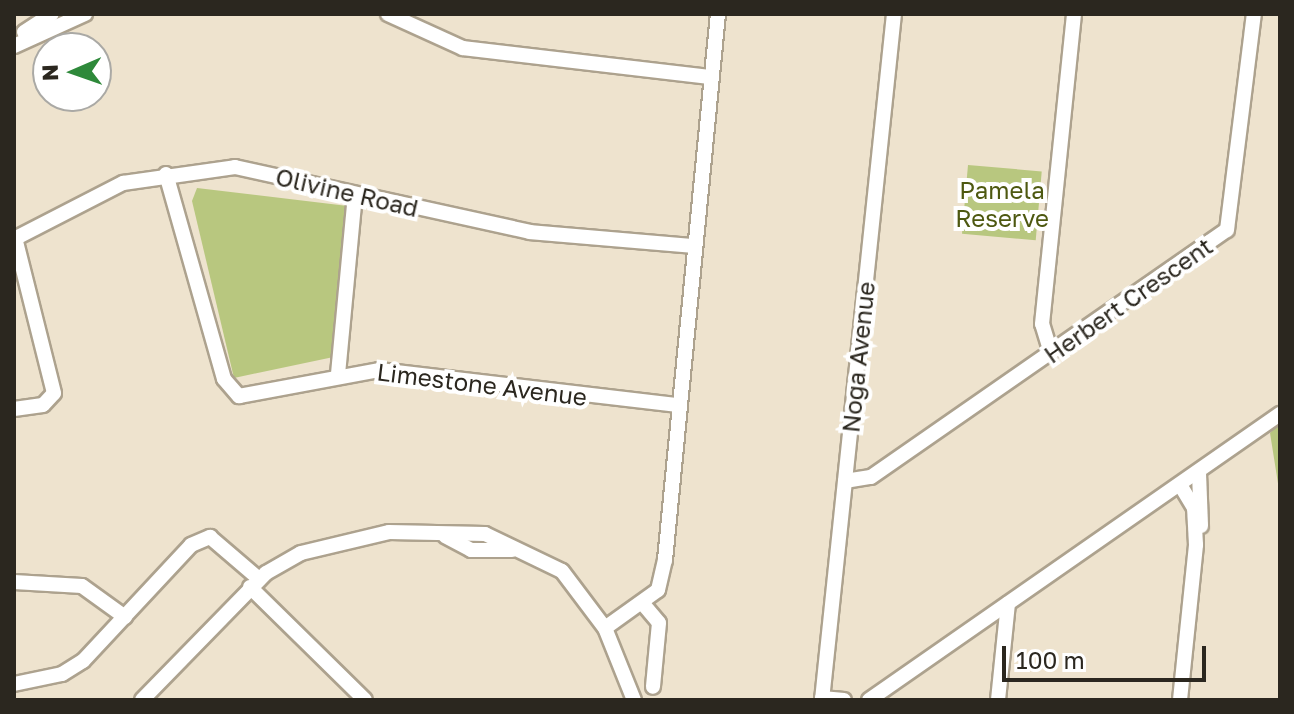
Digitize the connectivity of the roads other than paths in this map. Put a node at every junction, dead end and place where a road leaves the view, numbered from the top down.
1 (52, 14) edge
2 (85, 14) edge
3 (388, 14) edge
4 (718, 14) edge
5 (894, 14) edge
6 (1074, 14) edge
7 (1254, 14) edge
8 (14, 39) edge
9 (14, 46) edge
10 (711, 77) junction
11 (166, 174) junction
12 (355, 194) junction
13 (15, 238) edge
14 (693, 246) junction
15 (1051, 353) junction
16 (338, 374) junction
17 (676, 405) junction
18 (14, 409) edge
19 (1280, 414) edge
20 (1199, 473) junction
21 (845, 481) junction
22 (1181, 486) junction
23 (1196, 545) junction
24 (14, 582) edge
25 (254, 583) junction
26 (1008, 604) junction
27 (644, 605) junction
28 (125, 617) junction
29 (605, 628) junction
30 (14, 684) edge
31 (653, 687) dead end
32 (871, 698) edge
33 (822, 699) edge
34 (142, 700) edge
35 (365, 700) edge
36 (634, 700) edge
37 (844, 700) edge
38 (853, 700) edge
39 (998, 700) edge
40 (1180, 700) edge

1 - 8 street
2 - 9 street
3 - 10 street
4 - 10 street
5 - 21 street, Noga Avenue
6 - 15 street
7 - 15 street, Herbert Crescent
10 - 14 street
11 - 12 street, Olivine Road
11 - 13 street, Olivine Road
11 - 16 street, Limestone Avenue
12 - 14 street, Olivine Road
12 - 16 street
13 - 18 street
14 - 17 street
15 - 21 street, Herbert Crescent
16 - 17 street, Limestone Avenue
17 - 27 street
19 - 20 street
20 - 22 street
20 - 23 street
21 - 33 street, Noga Avenue
22 - 23 street
22 - 26 street
23 - 40 street
24 - 28 street
25 - 28 street
25 - 29 street
25 - 34 street
25 - 35 street
26 - 32 street
26 - 39 street
27 - 29 street
27 - 31 street
28 - 30 street
29 - 36 street
32 - 38 street
33 - 37 street

